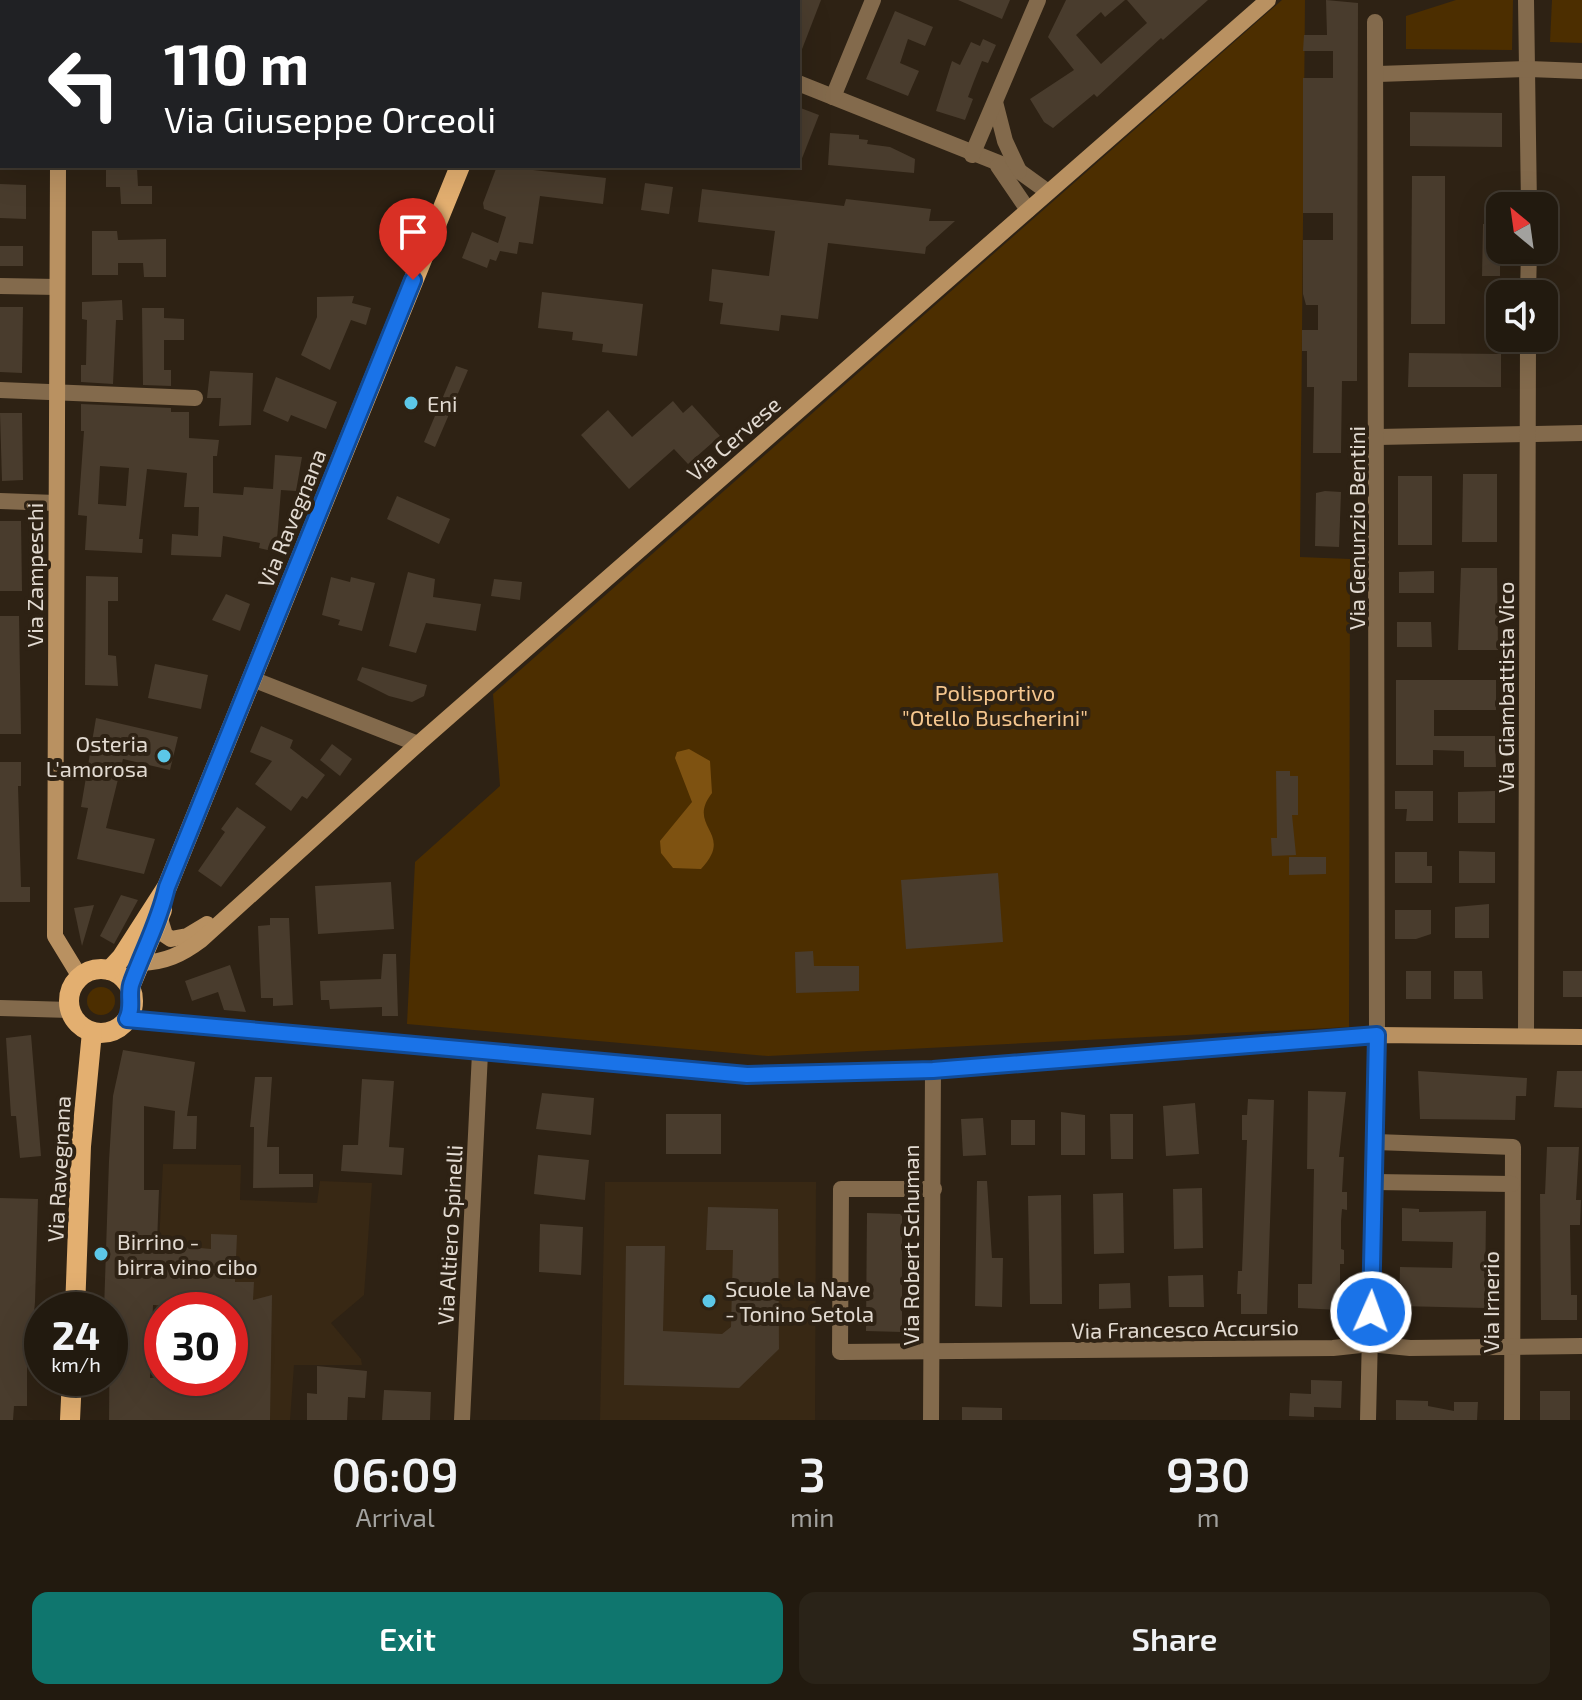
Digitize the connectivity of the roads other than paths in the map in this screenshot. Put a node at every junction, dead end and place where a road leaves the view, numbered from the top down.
1 (873, 0) edge
2 (1038, 0) edge
3 (1268, 0) edge
4 (1526, 0) edge
5 (1375, 22) dead end
6 (1529, 69) junction
7 (1582, 71) edge
8 (1378, 74) junction
9 (800, 84) edge
10 (833, 97) junction
11 (995, 101) junction
12 (972, 155) junction
13 (997, 165) junction
14 (58, 168) edge
15 (459, 168) edge
16 (1019, 171) junction
17 (1048, 192) junction
18 (1529, 192) edge
19 (1028, 210) junction
20 (0, 286) edge
21 (57, 287) junction
22 (1528, 352) edge
23 (0, 390) edge
24 (57, 391) junction
25 (195, 398) dead end
26 (1582, 433) edge
27 (1528, 434) junction
28 (1378, 437) junction
29 (0, 501) edge
30 (56, 503) junction
31 (252, 679) junction
32 (418, 744) junction
33 (167, 887) junction
34 (229, 911) junction
35 (160, 919) junction
36 (141, 963) junction
37 (110, 970) junction
38 (80, 977) junction
39 (130, 987) junction
40 (0, 1008) edge
41 (70, 1010) junction
42 (127, 1019) junction
43 (92, 1032) junction
44 (1377, 1035) junction
45 (1526, 1036) junction
46 (1582, 1037) edge
47 (480, 1053) junction
48 (933, 1070) junction
49 (1376, 1142) junction
50 (1375, 1182) junction
51 (1512, 1184) junction
52 (934, 1189) junction
53 (76, 1292) edge
54 (1370, 1344) junction
55 (1582, 1346) edge
56 (1512, 1348) junction
57 (932, 1353) junction
58 (71, 1396) edge
59 (70, 1420) edge
60 (462, 1420) edge
61 (931, 1420) edge
62 (1368, 1420) edge
63 (1512, 1420) edge

1 - 10 street
2 - 11 street
3 - 17 street, Via Cervese
4 - 6 street
5 - 8 street, Via Genunzio Bentini
6 - 7 street
6 - 8 street
6 - 18 street
8 - 28 street, Via Genunzio Bentini
9 - 10 street
10 - 12 street
11 - 12 street
11 - 16 street
12 - 13 street
13 - 16 street
13 - 19 street
14 - 21 street, Via Zampeschi
15 - 31 main road, Via Ravegnana
16 - 17 street
17 - 19 street, Via Cervese
19 - 32 street, Via Cervese
20 - 21 street
21 - 24 street, Via Zampeschi
22 - 27 street, Via Giambattista Vico
23 - 24 street
24 - 25 street
24 - 30 street, Via Zampeschi
26 - 27 street
27 - 28 street
27 - 45 street, Via Giambattista Vico
28 - 44 street, Via Genunzio Bentini
29 - 30 street
30 - 38 street, Via Zampeschi
31 - 32 street
31 - 33 main road, Via Ravegnana
32 - 34 street, Via Cervese
33 - 35 main road, Via Ravegnana
33 - 37 main road, Via Ravegnana
34 - 35 street, Via Cervese
34 - 36 street, Via Cervese
35 - 36 main road, Via Ravegnana
36 - 39 main road, Via Ravegnana
37 - 38 main road
37 - 39 main road
38 - 41 main road
39 - 42 main road, Via Ravegnana
40 - 41 street
41 - 43 main road
42 - 43 main road
42 - 47 street
43 - 53 main road, Via Ravegnana
44 - 45 street
44 - 48 street
44 - 49 street, Via Genunzio Bentini
45 - 46 street
47 - 48 street
47 - 60 street, Via Altiero Spinelli
48 - 52 street, Via Robert Schuman
49 - 50 street, Via Genunzio Bentini
49 - 51 street, Via Irnerio
50 - 51 street
50 - 54 street, Via Genunzio Bentini
51 - 56 street, Via Irnerio
52 - 57 street, Via Robert Schuman
52 - 57 street, Via Francesco Accursio
54 - 56 street, Via Francesco Accursio
54 - 57 street, Via Francesco Accursio
54 - 62 street, Via Genunzio Bentini
55 - 56 street, Via Francesco Accursio
56 - 63 street, Via Irnerio
57 - 61 street, Via Robert Schuman
58 - 59 main road

